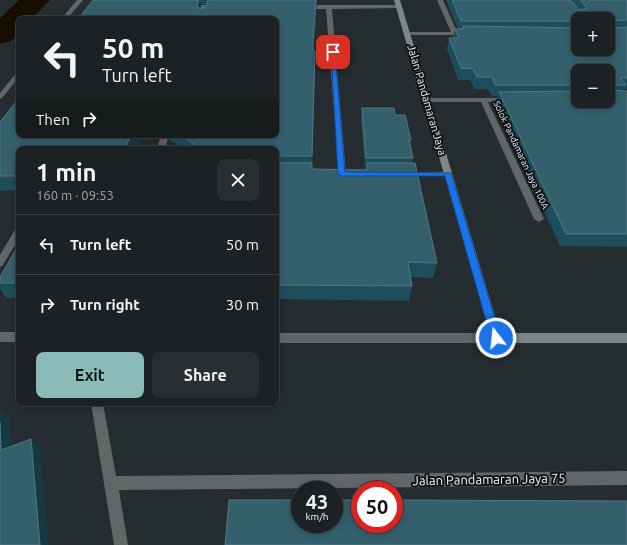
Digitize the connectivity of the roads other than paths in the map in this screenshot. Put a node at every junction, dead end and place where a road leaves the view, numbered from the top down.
1 (80, 0) edge
2 (440, 0) edge
3 (398, 3) edge
4 (178, 7) edge
5 (222, 7) edge
6 (299, 7) edge
7 (329, 7) junction
8 (67, 16) edge
9 (407, 34) junction
10 (455, 34) junction
11 (477, 34) edge
12 (16, 77) edge
13 (0, 97) edge
14 (427, 100) junction
15 (484, 100) junction
16 (516, 100) edge
17 (342, 174) edge
18 (395, 174) edge
19 (448, 174) junction
20 (539, 219) dead end
21 (16, 235) edge
22 (0, 263) edge
23 (0, 337) edge
24 (16, 337) edge
25 (279, 338) edge
26 (496, 338) junction
27 (627, 338) edge
28 (98, 406) edge
29 (627, 478) edge
30 (111, 483) junction
31 (121, 545) edge

1 - 8 street
2 - 10 street
3 - 7 street
3 - 9 main road, Jalan Pandamaran Jaya
4 - 5 street
6 - 7 street
7 - 17 street
9 - 10 street
9 - 14 main road, Jalan Pandamaran Jaya
10 - 11 street
12 - 13 street
14 - 15 street
14 - 19 main road, Jalan Pandamaran Jaya
15 - 16 street
15 - 20 street, Solok Pandamaran Jaya 100A
18 - 19 street
19 - 26 main road, Jalan Pandamaran Jaya
21 - 22 street
23 - 24 street
25 - 26 street
26 - 27 main road
28 - 30 street
29 - 30 street, Jalan Pandamaran Jaya 75
30 - 31 street

